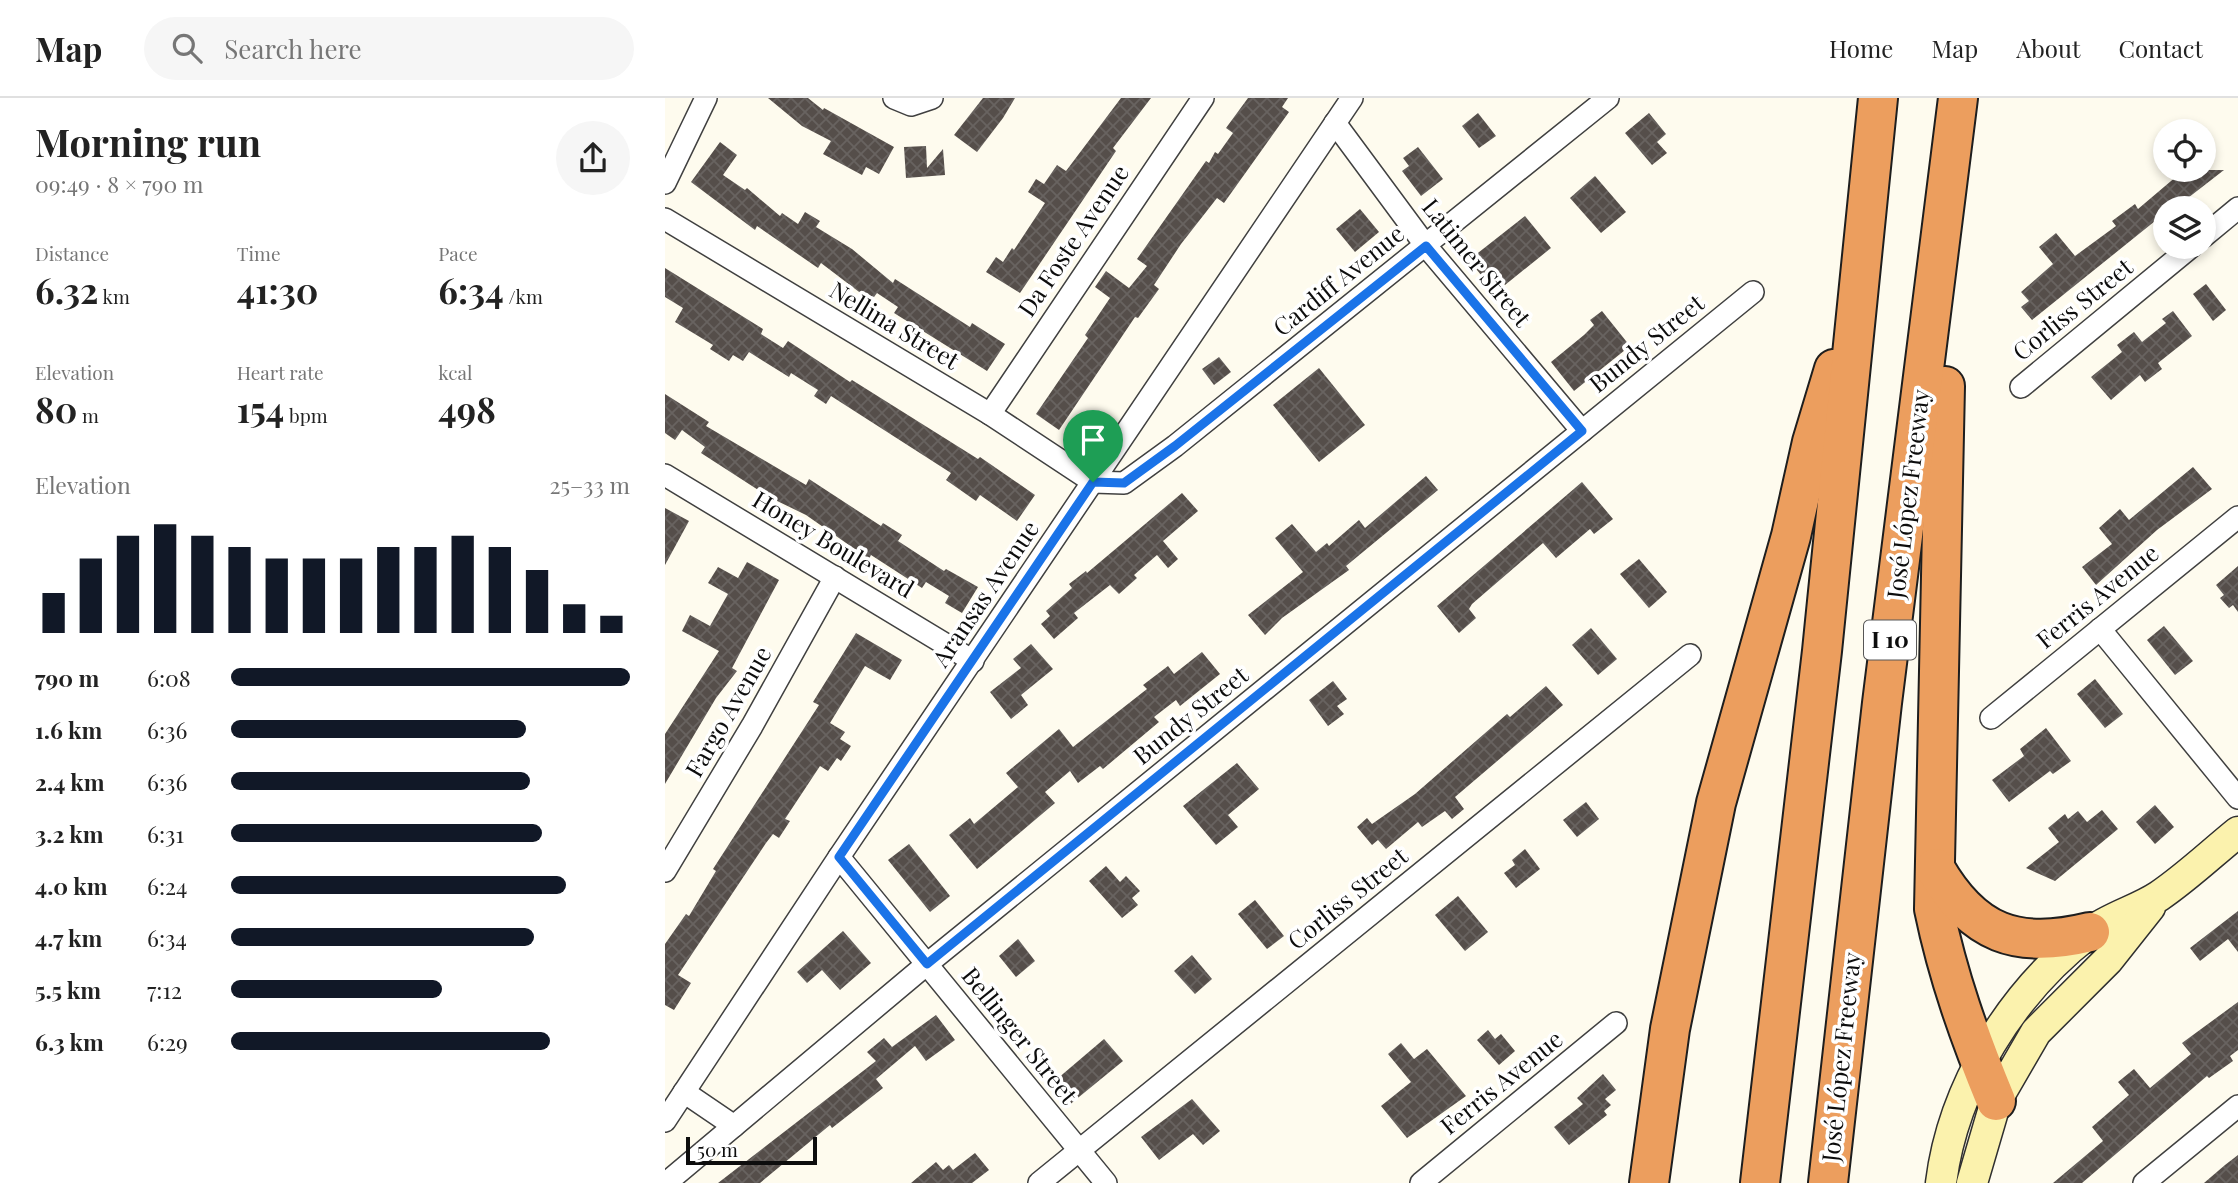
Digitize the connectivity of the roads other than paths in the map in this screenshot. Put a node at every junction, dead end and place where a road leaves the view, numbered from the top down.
1 (706, 98) edge
2 (894, 98) edge
3 (932, 98) edge
4 (1203, 98) edge
5 (1352, 98) edge
6 (1608, 98) edge
7 (1878, 98) edge
8 (1956, 115) edge
9 (1335, 123) junction
10 (665, 183) edge
11 (2238, 208) edge
12 (665, 219) edge
13 (2216, 226) edge
14 (1426, 246) junction
15 (2176, 259) edge
16 (1860, 280) junction
17 (1753, 292) dead end
18 (2021, 387) dead end
19 (990, 414) junction
20 (1582, 431) junction
21 (665, 475) edge
22 (1093, 482) junction
23 (2238, 517) edge
24 (835, 577) junction
25 (2100, 629) junction
26 (1690, 655) dead end
27 (973, 661) junction
28 (1991, 718) dead end
29 (2238, 798) edge
30 (2238, 832) edge
31 (839, 857) junction
32 (1935, 868) junction
33 (665, 871) edge
34 (2159, 896) junction
35 (2090, 932) junction
36 (927, 964) junction
37 (1616, 1023) dead end
38 (1980, 1062) junction
39 (684, 1092) junction
40 (1996, 1101) junction
41 (2238, 1106) edge
42 (665, 1121) edge
43 (734, 1126) junction
44 (1079, 1150) junction
45 (666, 1183) edge
46 (1039, 1183) edge
47 (1106, 1183) edge
48 (1421, 1183) edge
49 (1649, 1183) edge
50 (1760, 1183) edge
51 (1828, 1183) edge
52 (1941, 1183) edge
53 (1972, 1183) edge
54 (2144, 1183) edge

1 - 10 street
2 - 3 street
4 - 19 street, Da Foste Avenue
5 - 9 street, Aransas Avenue
6 - 14 street, Cardiff Avenue
7 - 16 highway
8 - 32 highway
8 - 51 highway, José López Freeway / I 10
9 - 14 street, Latimer Street
9 - 22 street, Aransas Avenue
11 - 13 street
12 - 19 street, Nellina Street
14 - 20 street, Latimer Street
14 - 22 street, Cardiff Avenue
15 - 18 street, Corliss Street
16 - 49 highway
16 - 50 highway
17 - 20 street, Bundy Street
19 - 22 street, Nellina Street
20 - 36 street, Bundy Street
21 - 24 street, Honey Boulevard
22 - 27 street, Aransas Avenue
23 - 25 street, Ferris Avenue
24 - 27 street, Honey Boulevard
24 - 33 street, Fargo Avenue
25 - 28 street, Ferris Avenue
25 - 29 street
26 - 44 street, Corliss Street
27 - 31 street, Aransas Avenue
30 - 34 main road
31 - 36 street, Bellinger Street
31 - 39 street, Aransas Avenue
32 - 35 highway
32 - 38 highway
34 - 35 main road
34 - 40 main road
35 - 38 main road
36 - 43 street, Bundy Street
36 - 44 street, Bellinger Street
37 - 48 street, Ferris Avenue
38 - 40 highway
38 - 52 main road
39 - 42 street, Aransas Avenue
39 - 43 street
40 - 53 main road
41 - 54 street
43 - 45 street, Bundy Street
44 - 46 street, Corliss Street
44 - 47 street, Bellinger Street

